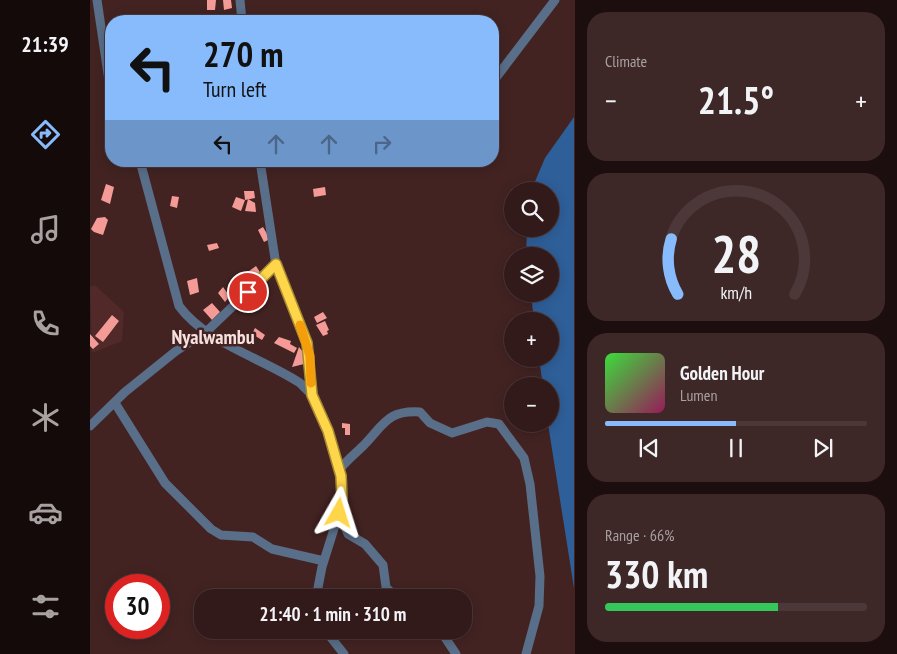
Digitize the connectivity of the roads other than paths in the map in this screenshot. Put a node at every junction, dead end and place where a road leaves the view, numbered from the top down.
1 (97, 0) edge
2 (240, 0) edge
3 (555, 0) edge
4 (241, 15) edge
5 (105, 54) edge
6 (499, 75) edge
7 (142, 167) edge
8 (264, 167) edge
9 (276, 264) junction
10 (206, 332) junction
11 (312, 395) junction
12 (115, 403) junction
13 (90, 426) edge
14 (339, 470) junction
15 (339, 513) junction
16 (324, 561) junction
17 (318, 589) edge
18 (388, 589) edge
19 (332, 639) edge
20 (446, 639) edge
21 (344, 654) edge
22 (456, 654) edge
23 (526, 654) edge

1 - 5 street
2 - 4 street
3 - 6 street
7 - 10 street
8 - 9 street
9 - 10 street
9 - 11 street
10 - 11 street
10 - 12 street
11 - 14 street
12 - 13 street
12 - 16 street
14 - 15 street
14 - 23 street
15 - 16 street
15 - 18 street
16 - 17 street
19 - 21 street
20 - 22 street

